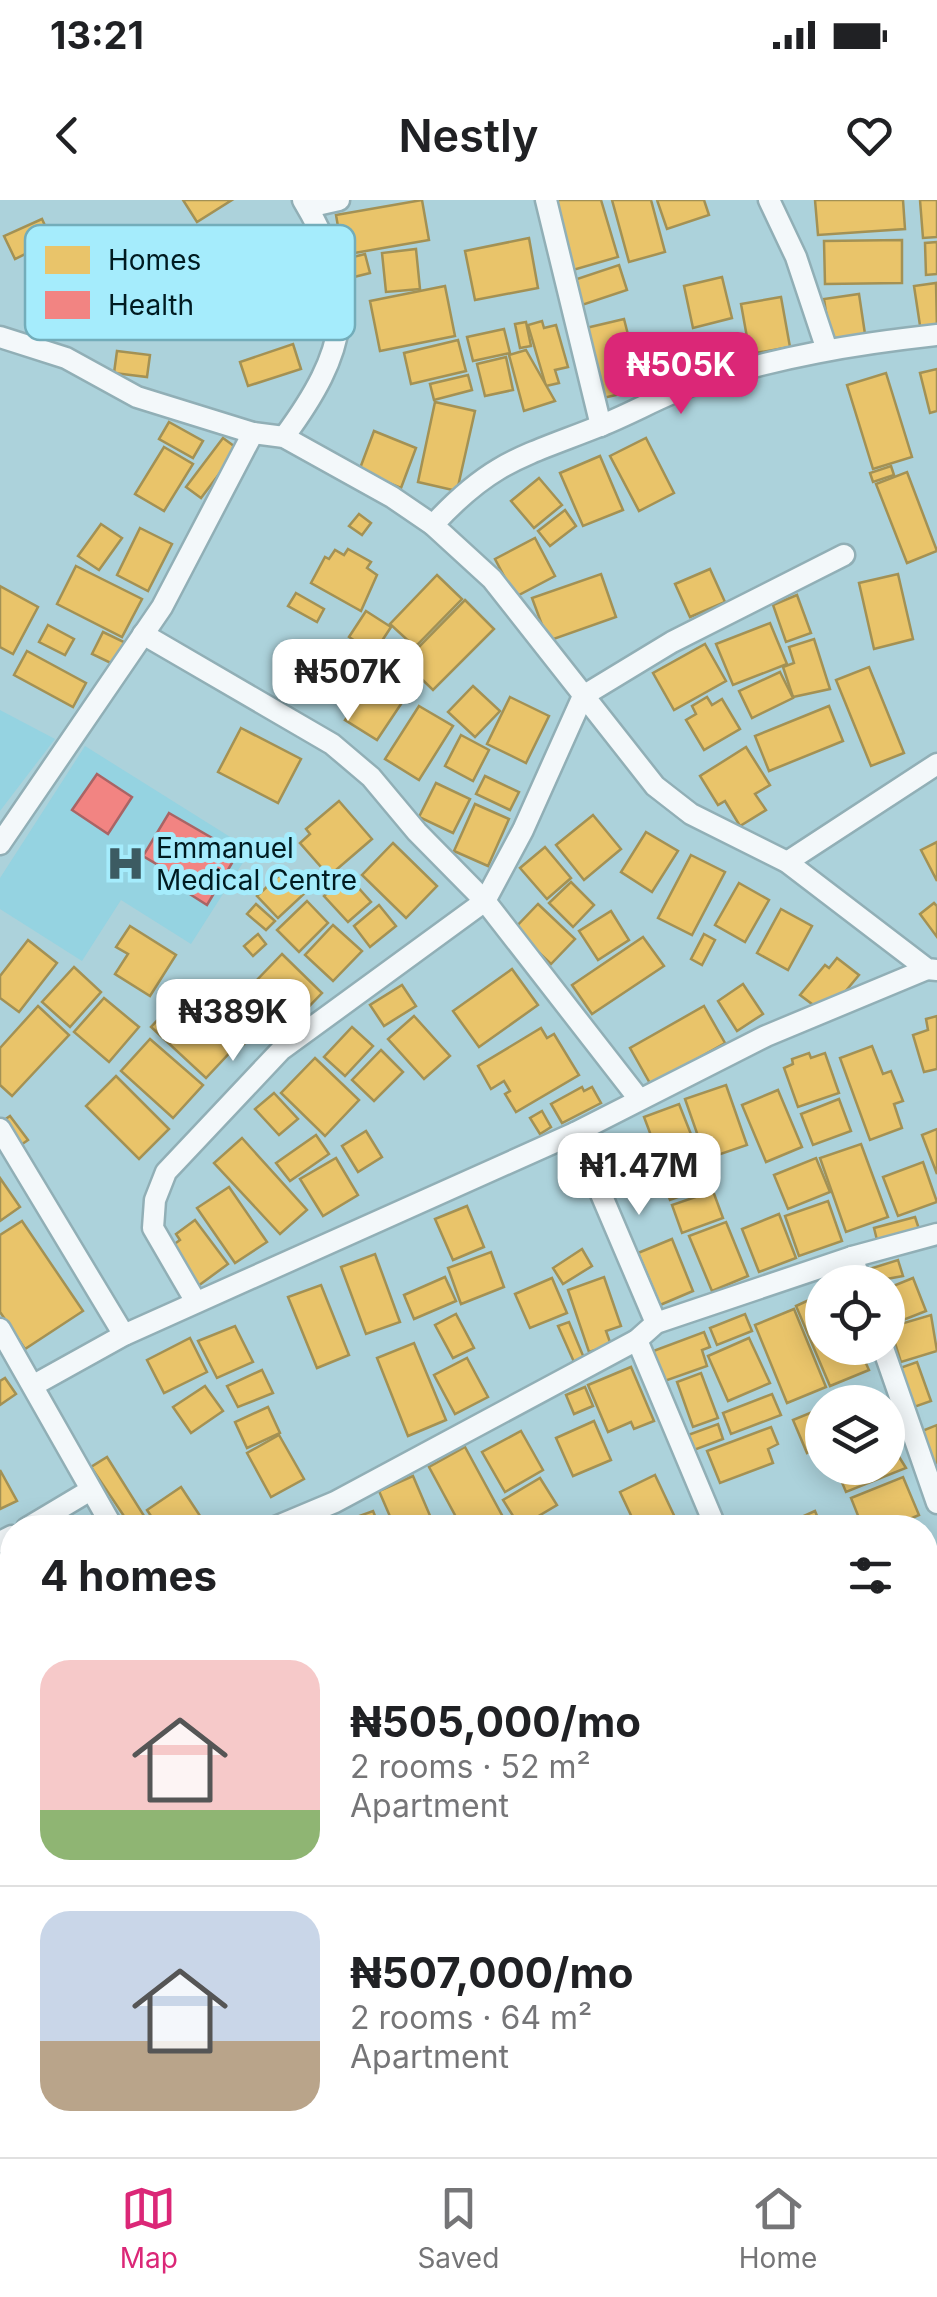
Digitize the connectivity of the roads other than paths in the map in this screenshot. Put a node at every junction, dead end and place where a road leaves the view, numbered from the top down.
1 (339, 200) edge
2 (546, 200) edge
3 (769, 200) edge
4 (306, 204) edge
5 (937, 335) edge
6 (0, 337) edge
7 (338, 340) edge
8 (826, 347) junction
9 (601, 426) junction
10 (253, 432) junction
11 (284, 437) junction
12 (432, 525) junction
13 (844, 555) dead end
14 (143, 634) junction
15 (583, 696) junction
16 (937, 764) edge
17 (0, 844) edge
18 (787, 862) junction
19 (484, 901) junction
20 (932, 969) edge
21 (639, 1099) junction
22 (0, 1129) edge
23 (575, 1132) junction
24 (937, 1234) edge
25 (852, 1257) junction
26 (855, 1265) edge
27 (196, 1302) junction
28 (656, 1324) junction
29 (0, 1329) edge
30 (124, 1335) junction
31 (637, 1340) junction
32 (889, 1365) edge
33 (34, 1385) junction
34 (89, 1492) junction
35 (937, 1504) edge
36 (49, 1515) edge
37 (105, 1515) edge
38 (304, 1515) edge
39 (711, 1515) edge

1 - 4 street
2 - 9 street
3 - 8 street
5 - 8 street
6 - 10 street
7 - 11 street
8 - 9 street
9 - 12 street
10 - 11 street
10 - 14 street
11 - 12 street
12 - 15 street
13 - 15 street
14 - 17 street
14 - 19 street
15 - 18 street
15 - 19 street
16 - 18 street
18 - 20 street
19 - 21 street
19 - 27 street
20 - 21 street
21 - 23 street
22 - 30 street
23 - 27 street
23 - 28 street
24 - 25 street
25 - 26 street
25 - 28 street
27 - 30 street
28 - 31 street
29 - 33 street
30 - 33 street
31 - 38 street
31 - 39 street
32 - 35 street
33 - 34 street
34 - 36 street
34 - 37 street

